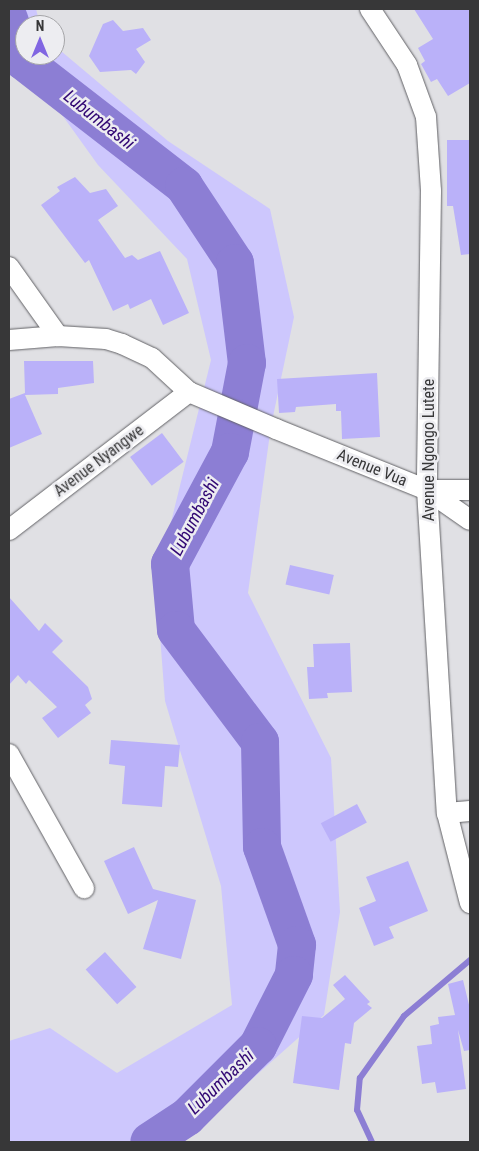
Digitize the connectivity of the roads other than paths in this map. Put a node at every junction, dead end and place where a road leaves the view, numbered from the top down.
1 (370, 9) edge
2 (9, 267) edge
3 (58, 336) junction
4 (9, 340) edge
5 (194, 394) junction
6 (427, 490) junction
7 (470, 490) edge
8 (470, 520) edge
9 (9, 530) edge
10 (9, 754) edge
11 (470, 811) edge
12 (447, 813) junction
13 (84, 888) dead end
14 (470, 903) edge

1 - 6 street, Avenue Ngongo Lutete
2 - 3 street
3 - 4 street
3 - 5 street
5 - 6 street, Avenue Vua
5 - 9 street, Avenue Nyangwe
6 - 7 street, Avenue Vua
6 - 8 street
6 - 12 street, Avenue Ngongo Lutete
10 - 13 street
11 - 12 street
12 - 14 street, Avenue Ngongo Lutete

